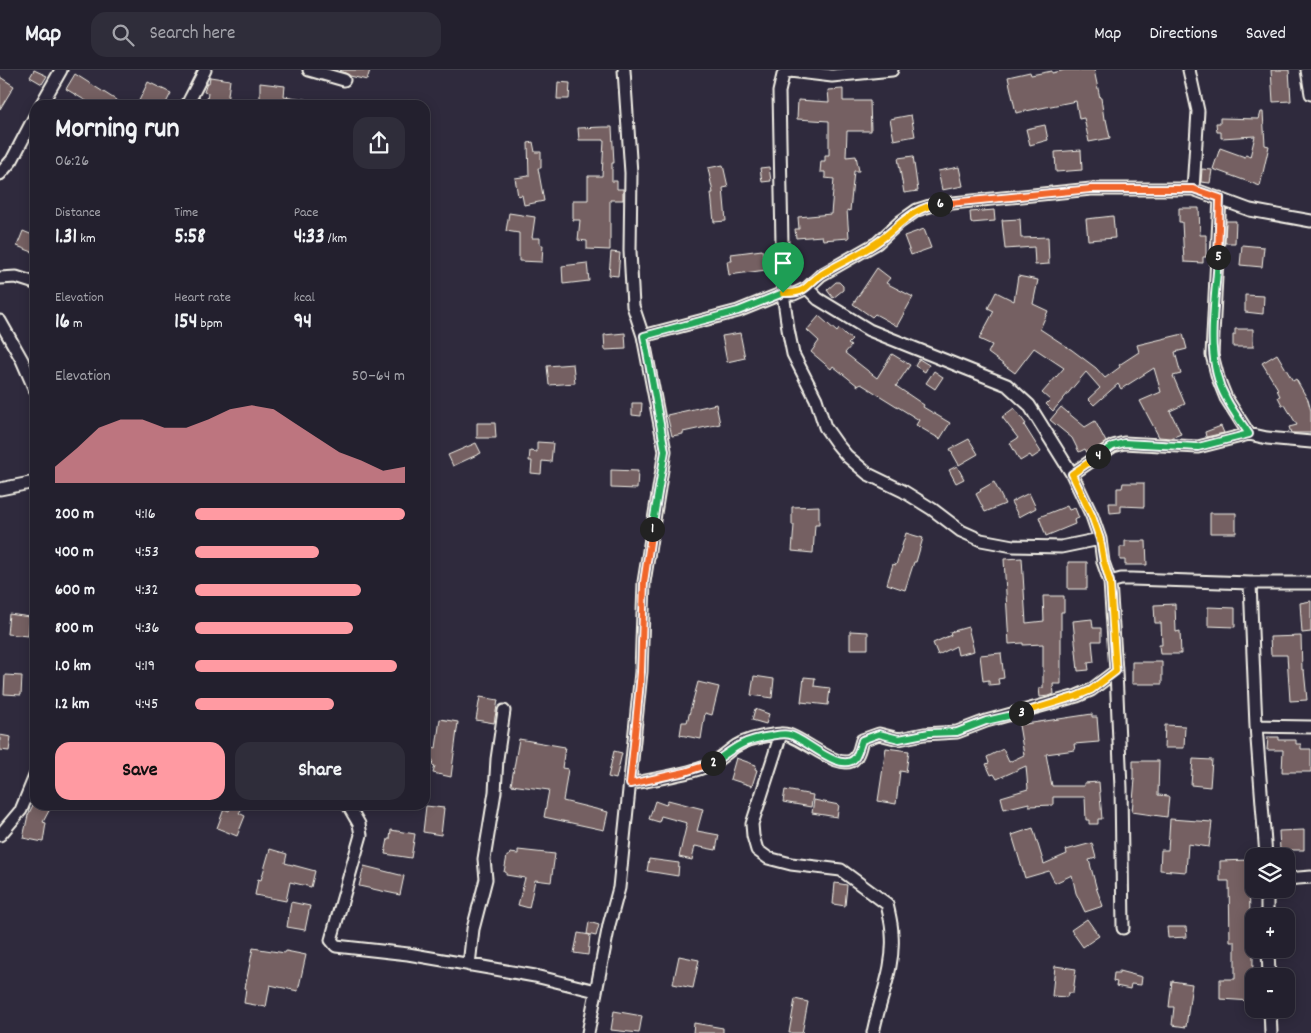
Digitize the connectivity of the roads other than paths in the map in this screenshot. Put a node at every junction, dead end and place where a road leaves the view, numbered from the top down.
1 (61, 70) edge
2 (205, 70) edge
3 (309, 70) edge
4 (624, 70) edge
5 (892, 70) edge
6 (1190, 70) edge
7 (1307, 70) edge
8 (344, 80) dead end
9 (1311, 94) edge
10 (44, 100) edge
11 (190, 100) edge
12 (30, 126) edge
13 (0, 174) edge
14 (1193, 189) junction
15 (1220, 198) junction
16 (1311, 221) edge
17 (0, 278) edge
18 (30, 281) edge
19 (807, 288) junction
20 (783, 293) junction
21 (0, 321) edge
22 (644, 336) junction
23 (30, 378) edge
24 (1249, 434) junction
25 (1311, 442) edge
26 (1072, 474) junction
27 (30, 483) edge
28 (0, 489) edge
29 (1100, 539) junction
30 (1110, 582) junction
31 (1250, 583) junction
32 (1311, 583) edge
33 (1116, 671) junction
34 (504, 711) dead end
35 (1256, 726) junction
36 (1311, 727) edge
37 (781, 734) junction
38 (630, 784) junction
39 (30, 788) edge
40 (351, 810) edge
41 (0, 835) edge
42 (1265, 848) edge
43 (1311, 877) edge
44 (1295, 878) edge
45 (1123, 928) dead end
46 (468, 965) junction
47 (596, 991) junction
48 (1270, 1018) edge
49 (588, 1033) edge
50 (873, 1033) edge
51 (1271, 1033) edge

1 - 10 street
2 - 11 street
3 - 8 street
4 - 22 street
5 - 20 street
6 - 14 street
7 - 9 street
12 - 13 street
14 - 15 street
14 - 19 street
15 - 16 street
15 - 24 street
17 - 18 street
19 - 20 street
19 - 26 street
20 - 22 street
20 - 29 street
21 - 23 street
22 - 38 street
24 - 25 street
24 - 26 street
26 - 29 street
27 - 28 street
29 - 30 street
30 - 31 street
30 - 33 street
31 - 32 street
31 - 35 street
33 - 37 street
33 - 45 street
34 - 46 street
35 - 36 street
35 - 42 street
37 - 38 street
37 - 50 street
38 - 47 street
39 - 41 street
40 - 46 street
43 - 44 street
46 - 47 street
47 - 49 street
48 - 51 street

